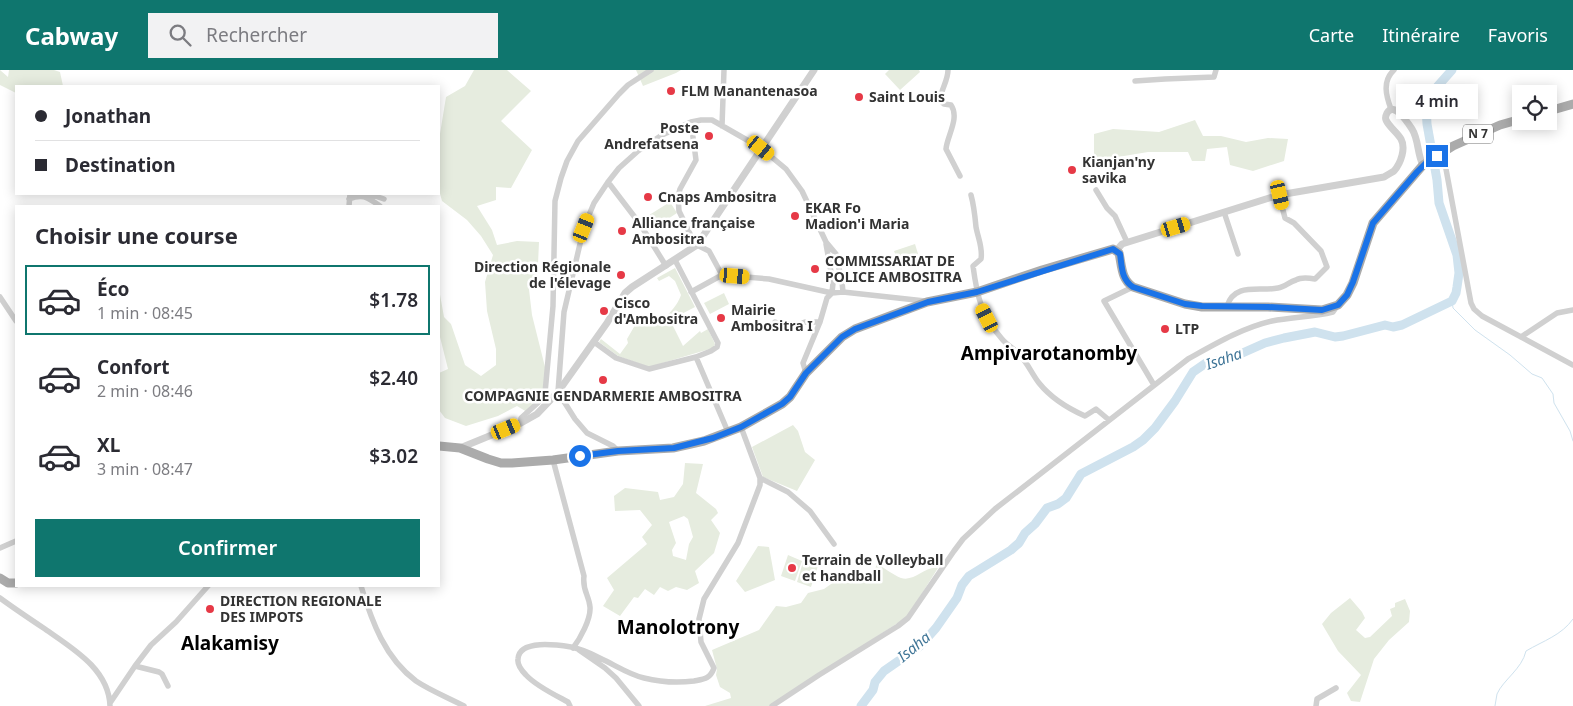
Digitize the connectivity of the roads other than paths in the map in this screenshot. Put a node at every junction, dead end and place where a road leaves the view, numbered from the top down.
1 (651, 70) edge
2 (724, 70) edge
3 (814, 70) edge
4 (948, 70) edge
5 (1216, 70) edge
6 (1390, 71) edge
7 (1136, 81) dead end
8 (1573, 104) edge
9 (1390, 109) junction
10 (1557, 109) edge
11 (691, 122) junction
12 (1512, 122) edge
13 (722, 126) junction
14 (761, 148) junction
15 (1440, 154) junction
16 (1424, 164) junction
17 (960, 176) dead end
18 (608, 182) junction
19 (1096, 190) dead end
20 (971, 195) dead end
21 (1280, 195) junction
22 (349, 196) edge
23 (366, 197) junction
24 (384, 198) dead end
25 (378, 205) edge
26 (1224, 212) junction
27 (826, 242) junction
28 (1127, 242) junction
29 (697, 245) junction
30 (1117, 250) junction
31 (1238, 254) dead end
32 (675, 260) junction
33 (666, 266) junction
34 (722, 276) junction
35 (1133, 287) junction
36 (692, 292) junction
37 (843, 292) junction
38 (977, 292) junction
39 (832, 293) junction
40 (0, 297) edge
41 (928, 302) junction
42 (1338, 305) junction
43 (1227, 306) junction
44 (1573, 310) edge
45 (15, 320) edge
46 (775, 322) dead end
47 (820, 322) junction
48 (1522, 337) junction
49 (594, 342) junction
50 (696, 357) junction
51 (1573, 365) edge
52 (806, 373) junction
53 (1154, 385) junction
54 (558, 392) junction
55 (1109, 420) junction
56 (521, 423) junction
57 (741, 427) junction
58 (728, 432) junction
59 (440, 446) edge
60 (460, 448) junction
61 (618, 451) junction
62 (553, 460) junction
63 (760, 478) junction
64 (15, 541) edge
65 (834, 544) dead end
66 (0, 548) edge
67 (0, 578) edge
68 (15, 583) edge
69 (207, 587) edge
70 (361, 587) edge
71 (0, 598) edge
72 (575, 648) junction
73 (135, 666) junction
74 (168, 686) dead end
75 (1336, 688) dead end
76 (110, 705) edge
77 (464, 706) edge
78 (570, 706) edge
79 (639, 706) edge
80 (772, 706) edge
81 (1316, 706) edge

1 - 56 street
2 - 13 street
3 - 14 street
4 - 17 street
5 - 7 street
6 - 9 street
8 - 10 main road
9 - 16 street
9 - 21 street
11 - 13 street
11 - 18 street
11 - 29 street
12 - 15 main road, N 7
13 - 14 street
14 - 27 street
14 - 29 street
15 - 16 main road, N 7
15 - 48 street
16 - 42 main road, N 7
18 - 33 street
18 - 54 street
19 - 28 street
20 - 38 street
21 - 26 street
21 - 43 street
22 - 23 street
23 - 24 street
23 - 25 street
26 - 28 street
26 - 31 street
27 - 37 street
27 - 39 street
28 - 30 street
29 - 32 street
29 - 34 street
30 - 35 main road
30 - 38 main road
32 - 33 street
32 - 36 street
33 - 49 street
34 - 36 street
34 - 39 street
35 - 43 main road
35 - 53 street
36 - 50 street
37 - 39 street
37 - 41 street
38 - 41 main road
38 - 55 street
39 - 47 street
40 - 45 street
41 - 52 main road
42 - 43 main road
42 - 53 street
44 - 48 street
46 - 47 street
47 - 52 street
48 - 51 street
49 - 50 street
49 - 54 street
50 - 58 street
52 - 57 main road
53 - 55 street
54 - 56 street
54 - 61 street
55 - 80 street
56 - 60 street
57 - 58 main road
57 - 63 street
58 - 61 main road
59 - 60 main road
60 - 62 main road
61 - 62 main road
62 - 72 street
63 - 65 street
63 - 72 street
64 - 66 street
67 - 68 main road
69 - 73 street
70 - 77 street
71 - 76 street
72 - 78 street
72 - 79 street
73 - 74 street
73 - 76 street
75 - 81 street

